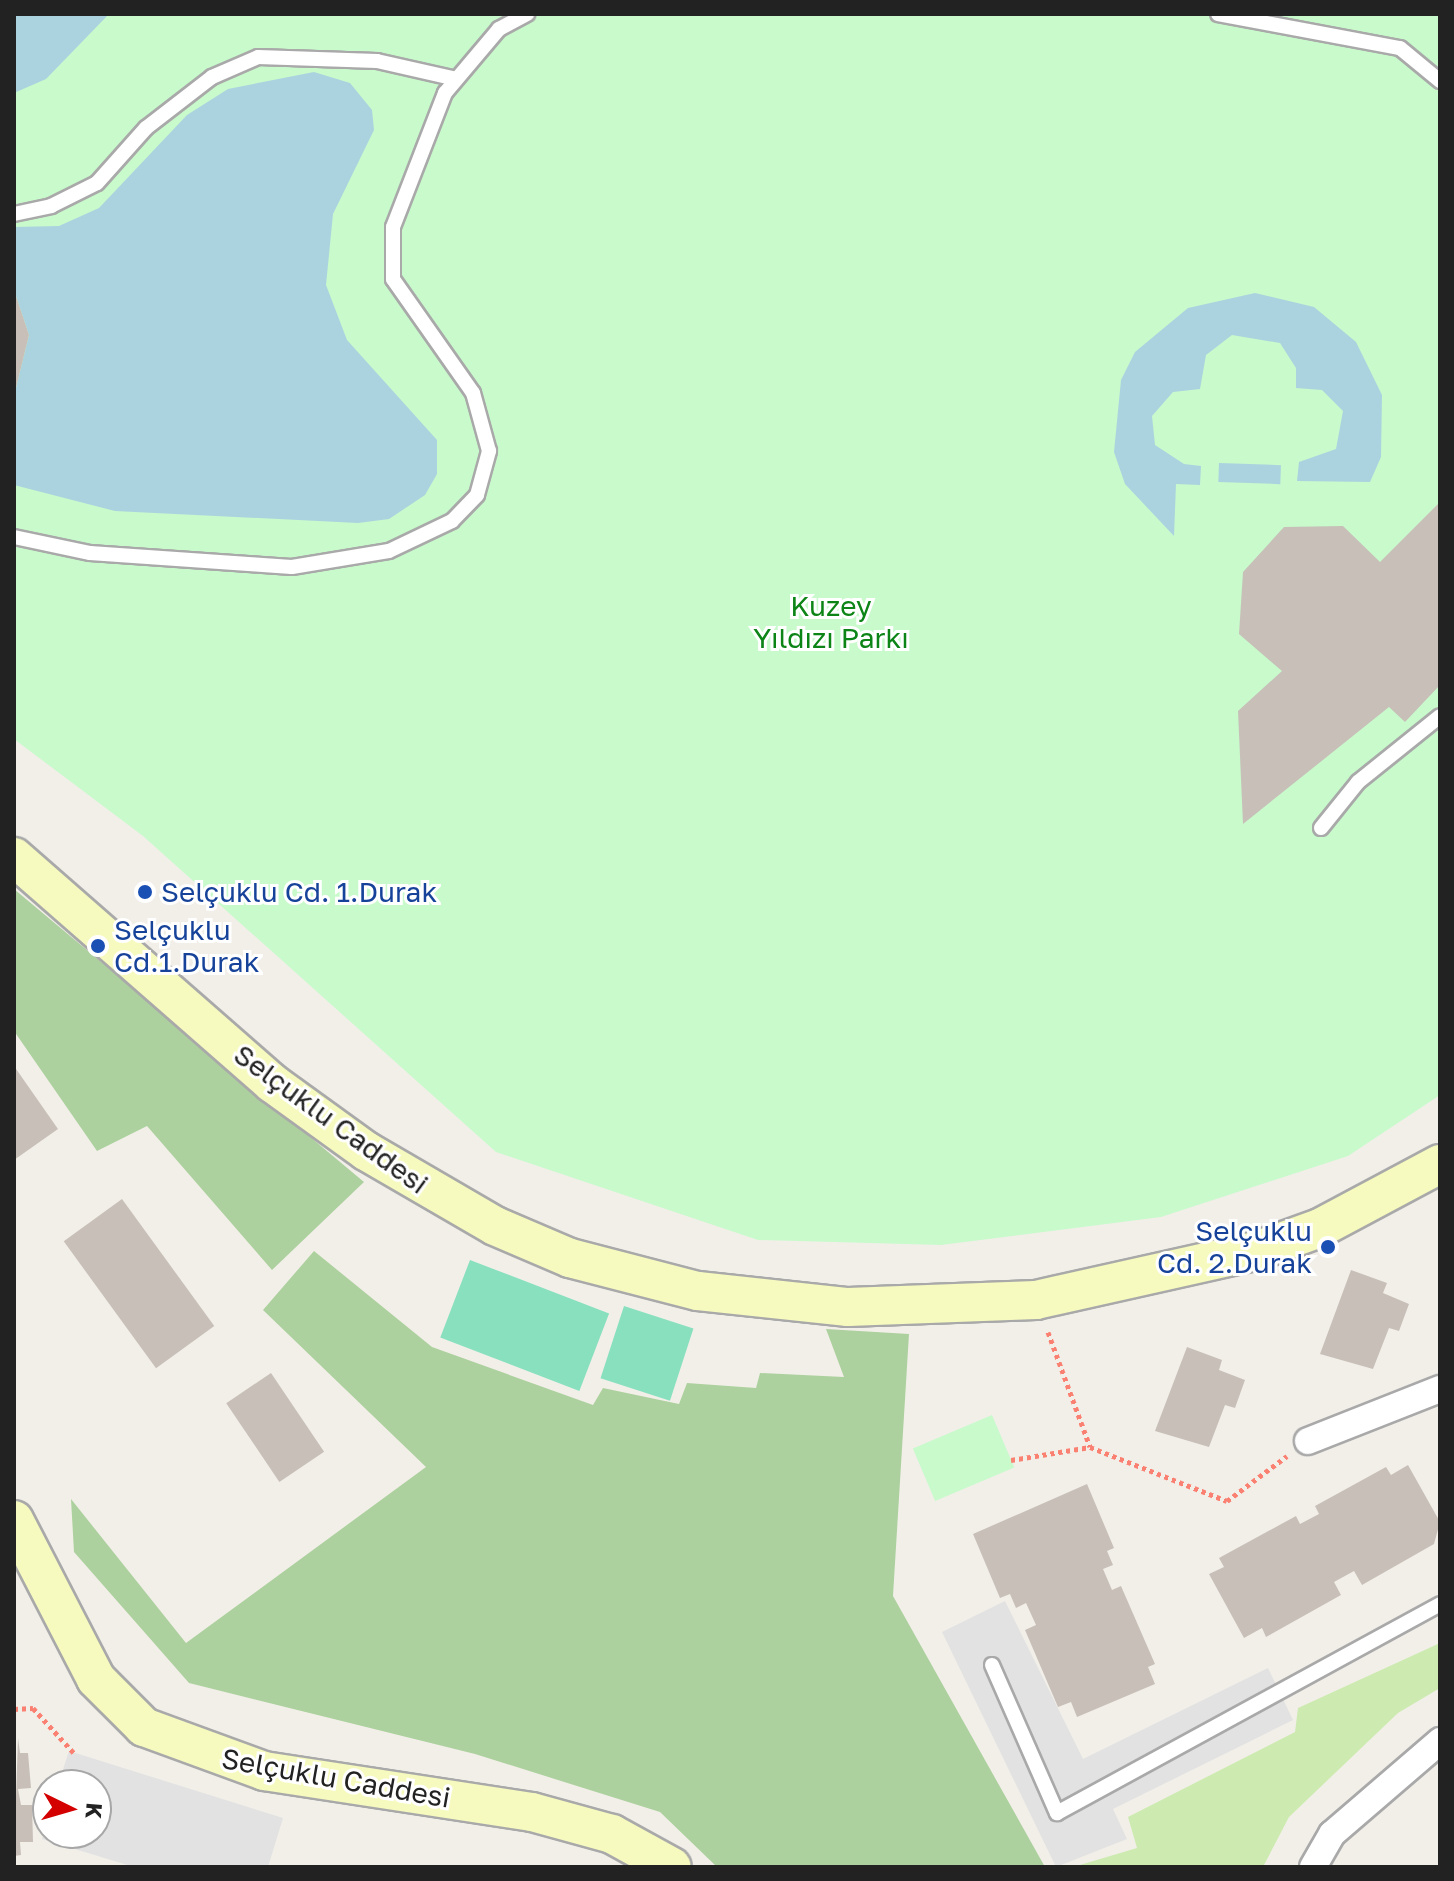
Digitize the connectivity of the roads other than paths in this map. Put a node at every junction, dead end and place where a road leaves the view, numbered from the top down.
1 (527, 14) edge
2 (1218, 14) edge
3 (456, 79) junction
4 (1440, 81) edge
5 (14, 214) edge
6 (14, 537) edge
7 (1440, 716) edge
8 (1321, 828) dead end
9 (14, 857) edge
10 (1440, 1164) edge
11 (1440, 1389) edge
12 (1308, 1441) road end
13 (14, 1520) edge
14 (1440, 1604) edge
15 (992, 1665) dead end
16 (1440, 1741) edge
17 (672, 1867) edge
18 (1313, 1867) edge

1 - 3 lane
2 - 4 lane
3 - 5 lane
3 - 6 lane
7 - 8 lane
9 - 10 street, Selçuklu Caddesi
11 - 12 street
13 - 17 street, Selçuklu Caddesi
14 - 15 lane
16 - 18 street

